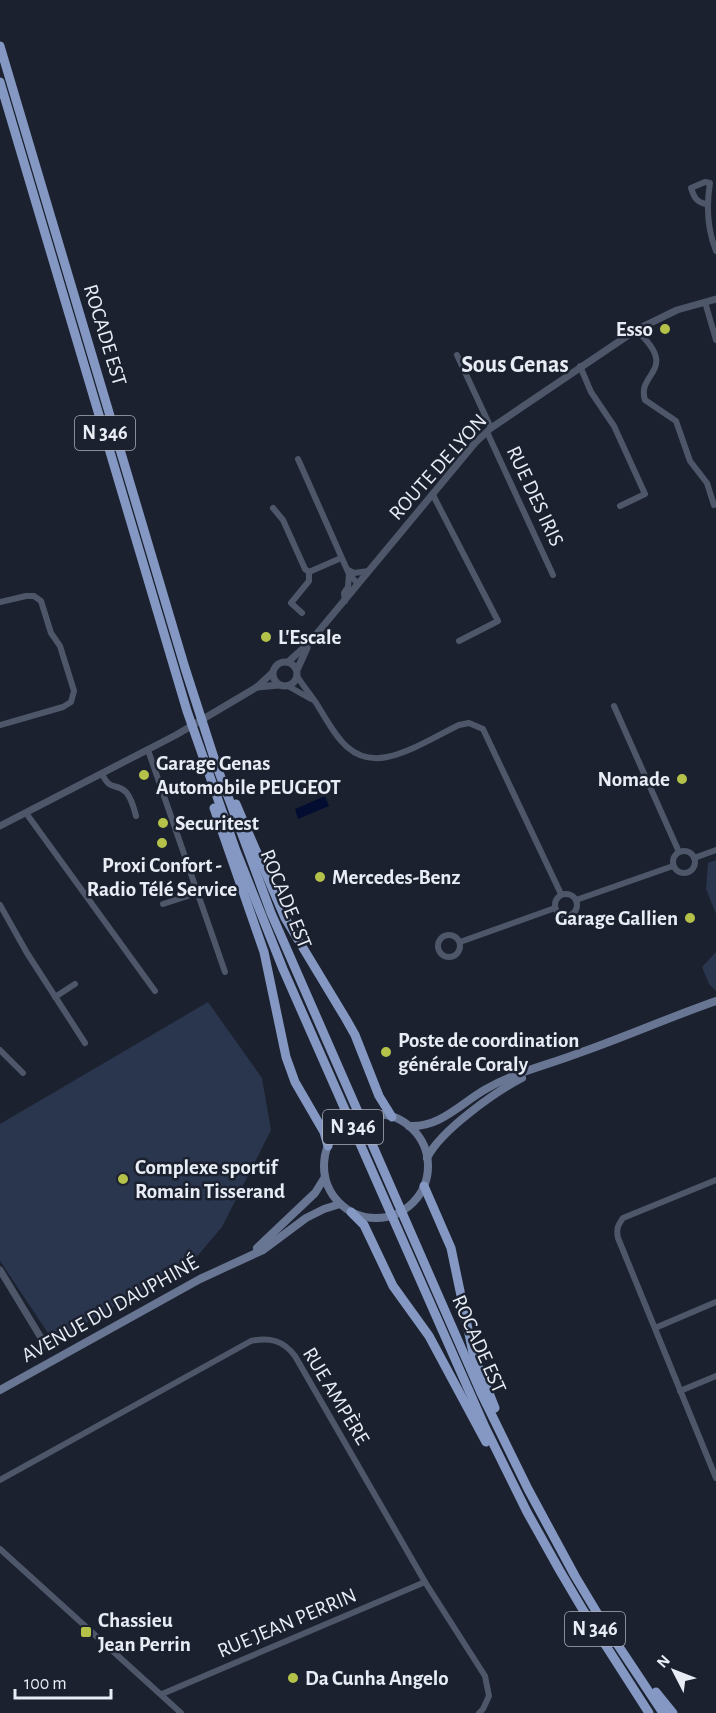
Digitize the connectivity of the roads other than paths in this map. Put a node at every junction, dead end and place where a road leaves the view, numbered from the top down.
1 (0, 46) edge
2 (0, 82) edge
3 (706, 204) dead end
4 (716, 251) edge
5 (716, 299) edge
6 (705, 302) junction
7 (636, 330) junction
8 (716, 340) edge
9 (457, 355) dead end
10 (580, 366) junction
11 (489, 430) junction
12 (298, 459) dead end
13 (716, 480) edge
14 (707, 483) junction
15 (433, 495) junction
16 (714, 505) dead end
17 (620, 506) dead end
18 (273, 508) dead end
19 (341, 558) junction
20 (309, 572) junction
21 (348, 572) junction
22 (369, 572) junction
23 (553, 575) dead end
24 (358, 584) junction
25 (345, 601) junction
26 (0, 602) edge
27 (302, 613) dead end
28 (459, 641) dead end
29 (309, 643) junction
30 (288, 662) junction
31 (272, 673) junction
32 (297, 673) junction
33 (279, 685) junction
34 (288, 686) junction
35 (256, 687) junction
36 (314, 700) junction
37 (614, 706) dead end
38 (0, 725) edge
39 (148, 750) junction
40 (216, 764) junction
41 (102, 774) junction
42 (212, 783) junction
43 (26, 813) junction
44 (136, 816) dead end
45 (0, 826) edge
46 (716, 850) edge
47 (679, 852) junction
48 (694, 858) junction
49 (673, 866) junction
50 (197, 893) junction
51 (561, 894) junction
52 (576, 900) junction
53 (163, 904) dead end
54 (0, 905) edge
55 (555, 908) junction
56 (460, 942) dead end
57 (225, 972) dead end
58 (75, 984) dead end
59 (155, 991) dead end
60 (55, 997) junction
61 (716, 1000) edge
62 (85, 1043) dead end
63 (0, 1050) edge
64 (545, 1065) junction
65 (23, 1073) dead end
66 (393, 1117) junction
67 (409, 1126) junction
68 (328, 1146) junction
69 (427, 1158) junction
70 (325, 1177) junction
71 (716, 1180) edge
72 (424, 1186) junction
73 (340, 1204) junction
74 (351, 1212) junction
75 (237, 1262) junction
76 (0, 1270) edge
77 (716, 1302) edge
78 (654, 1328) junction
79 (46, 1346) dead end
80 (716, 1377) edge
81 (0, 1390) edge
82 (680, 1391) junction
83 (502, 1436) junction
84 (505, 1467) junction
85 (716, 1478) edge
86 (0, 1480) edge
87 (0, 1549) edge
88 (425, 1582) junction
89 (642, 1682) junction
90 (162, 1694) junction
91 (644, 1708) edge
92 (181, 1713) edge
93 (479, 1713) edge
94 (650, 1713) edge
95 (663, 1713) edge
96 (673, 1713) edge

1 - 40 highway, ROCADE EST / N 346
2 - 42 highway, ROCADE EST / N 346
3 - 4 street
5 - 6 street, ROUTE DE LYON
6 - 7 street, ROUTE DE LYON
6 - 8 street
7 - 10 street, ROUTE DE LYON
7 - 14 street
9 - 11 street, RUE DES IRIS
10 - 11 street, ROUTE DE LYON
10 - 17 street
11 - 15 street, ROUTE DE LYON
11 - 23 street, RUE DES IRIS
12 - 19 street
13 - 14 street
14 - 16 street
15 - 22 street, ROUTE DE LYON
15 - 28 street
18 - 20 street
19 - 20 street
19 - 21 street
20 - 27 street
21 - 22 street
21 - 24 street
21 - 25 street
22 - 24 street, ROUTE DE LYON
24 - 25 street, ROUTE DE LYON
25 - 29 street, ROUTE DE LYON
26 - 38 street
29 - 30 street, ROUTE DE LYON
29 - 32 street, ROUTE DE LYON
30 - 31 street
30 - 32 street
31 - 33 street
31 - 35 street
32 - 34 street
32 - 36 street
33 - 34 street
33 - 35 street
34 - 36 street
35 - 39 street
36 - 51 street
37 - 47 street
39 - 41 street
39 - 50 street
40 - 66 highway
40 - 83 highway, ROCADE EST / N 346
41 - 43 street
41 - 44 street
42 - 68 highway
42 - 84 highway, ROCADE EST / N 346
43 - 45 street
43 - 59 street
46 - 48 street
47 - 48 street
47 - 49 street
48 - 49 street
49 - 52 street
50 - 53 street
50 - 57 street
51 - 52 street
51 - 55 street
52 - 55 street
54 - 60 street
55 - 56 street
58 - 60 street
60 - 62 street
61 - 64 main road
63 - 65 street
64 - 67 main road
64 - 69 main road
66 - 67 main road
66 - 68 main road
67 - 69 main road
68 - 70 main road
69 - 72 main road
70 - 73 main road
70 - 75 main road, AVENUE DU DAUPHINÉ
71 - 78 street
72 - 74 main road
72 - 83 highway
73 - 74 main road
73 - 75 main road, AVENUE DU DAUPHINÉ
74 - 84 highway
75 - 81 main road, AVENUE DU DAUPHINÉ
76 - 79 street
77 - 78 street
78 - 82 street
80 - 82 street
82 - 85 street
83 - 89 highway, ROCADE EST / N 346
84 - 91 highway, ROCADE EST / N 346
86 - 88 street, RUE AMPÈRE
87 - 90 street
88 - 90 street, RUE JEAN PERRIN
88 - 93 street, RUE AMPÈRE
89 - 95 highway, ROCADE EST / N 346
89 - 96 highway
90 - 92 street
91 - 94 highway, ROCADE EST / N 346

